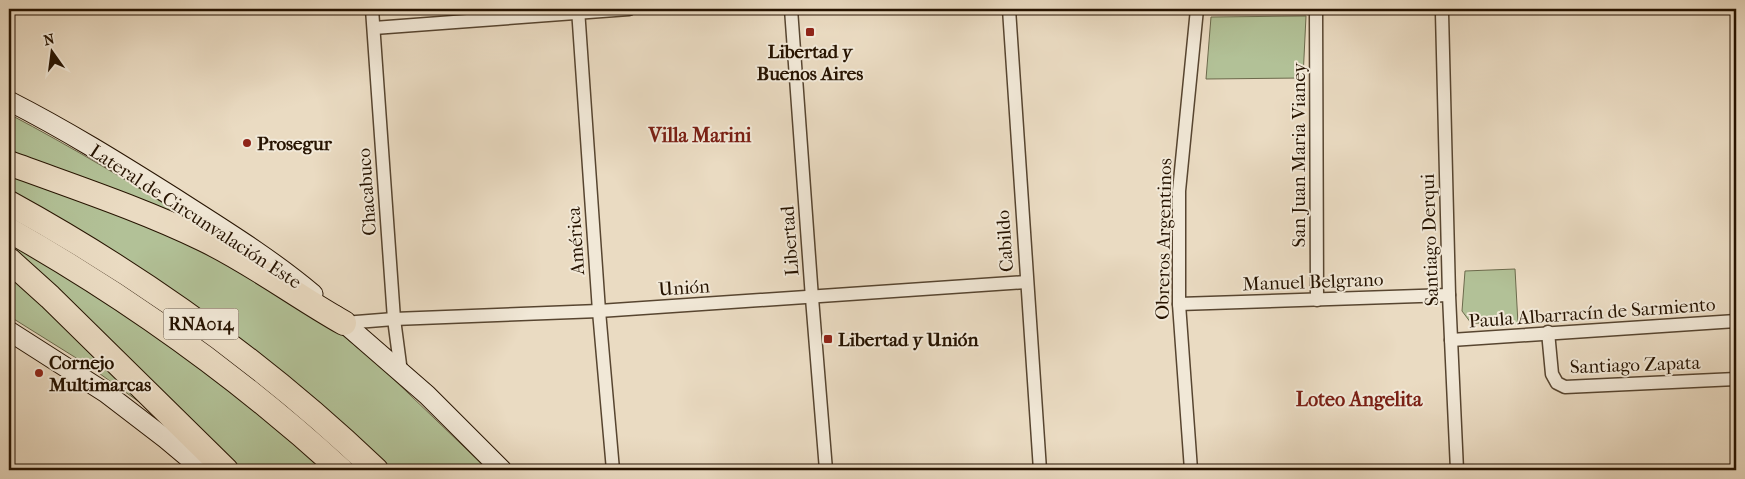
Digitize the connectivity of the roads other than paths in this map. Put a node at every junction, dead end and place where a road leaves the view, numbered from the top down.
1 (372, 9) edge
2 (629, 9) edge
3 (791, 9) edge
4 (1008, 9) edge
5 (1197, 9) edge
6 (1316, 9) edge
7 (1440, 9) edge
8 (578, 10) edge
9 (374, 28) junction
10 (9, 101) edge
11 (9, 163) edge
12 (9, 203) edge
13 (9, 230) edge
14 (9, 260) edge
15 (1026, 282) junction
16 (1449, 296) junction
17 (812, 298) junction
18 (1317, 300) junction
19 (1179, 304) junction
20 (599, 311) junction
21 (394, 319) junction
22 (1736, 321) edge
23 (344, 323) junction
24 (9, 331) edge
25 (1548, 332) junction
26 (1451, 340) junction
27 (401, 372) junction
28 (1736, 379) edge
29 (203, 470) edge
30 (226, 470) edge
31 (341, 470) edge
32 (376, 470) edge
33 (502, 470) edge
34 (613, 470) edge
35 (826, 470) edge
36 (1040, 470) edge
37 (1191, 470) edge
38 (1456, 470) edge

1 - 9 street, Chacabuco
2 - 8 street
3 - 17 street, Libertad
4 - 15 street, Cabildo
5 - 19 street, Obreros Argentinos
6 - 18 street, San Juan Maria Vianey
7 - 16 street, Santiago Derqui
8 - 9 street
8 - 20 street, América
9 - 21 street, Chacabuco
10 - 23 street, Lateral de Circunvalación Este
11 - 23 highway
12 - 32 highway, RNA014
13 - 31 highway, RNA014
14 - 30 highway
15 - 17 street, Unión
15 - 36 street, Cabildo
16 - 18 street, Manuel Belgrano
16 - 26 street, Santiago Derqui
17 - 20 street, Unión
17 - 35 street, Libertad
18 - 19 street, Manuel Belgrano
19 - 37 street, Obreros Argentinos
20 - 21 street, Unión
20 - 34 street, América
21 - 23 street, Unión
21 - 27 street, Chacabuco
22 - 25 street, Paula Albarracín de Sarmiento
23 - 27 street, Lateral de Circunvalación Este
24 - 29 street
25 - 26 street, Paula Albarracín de Sarmiento
25 - 28 street, Santiago Zapata
26 - 38 street, Santiago Derqui
27 - 33 street, Lateral de Circunvalación Este

